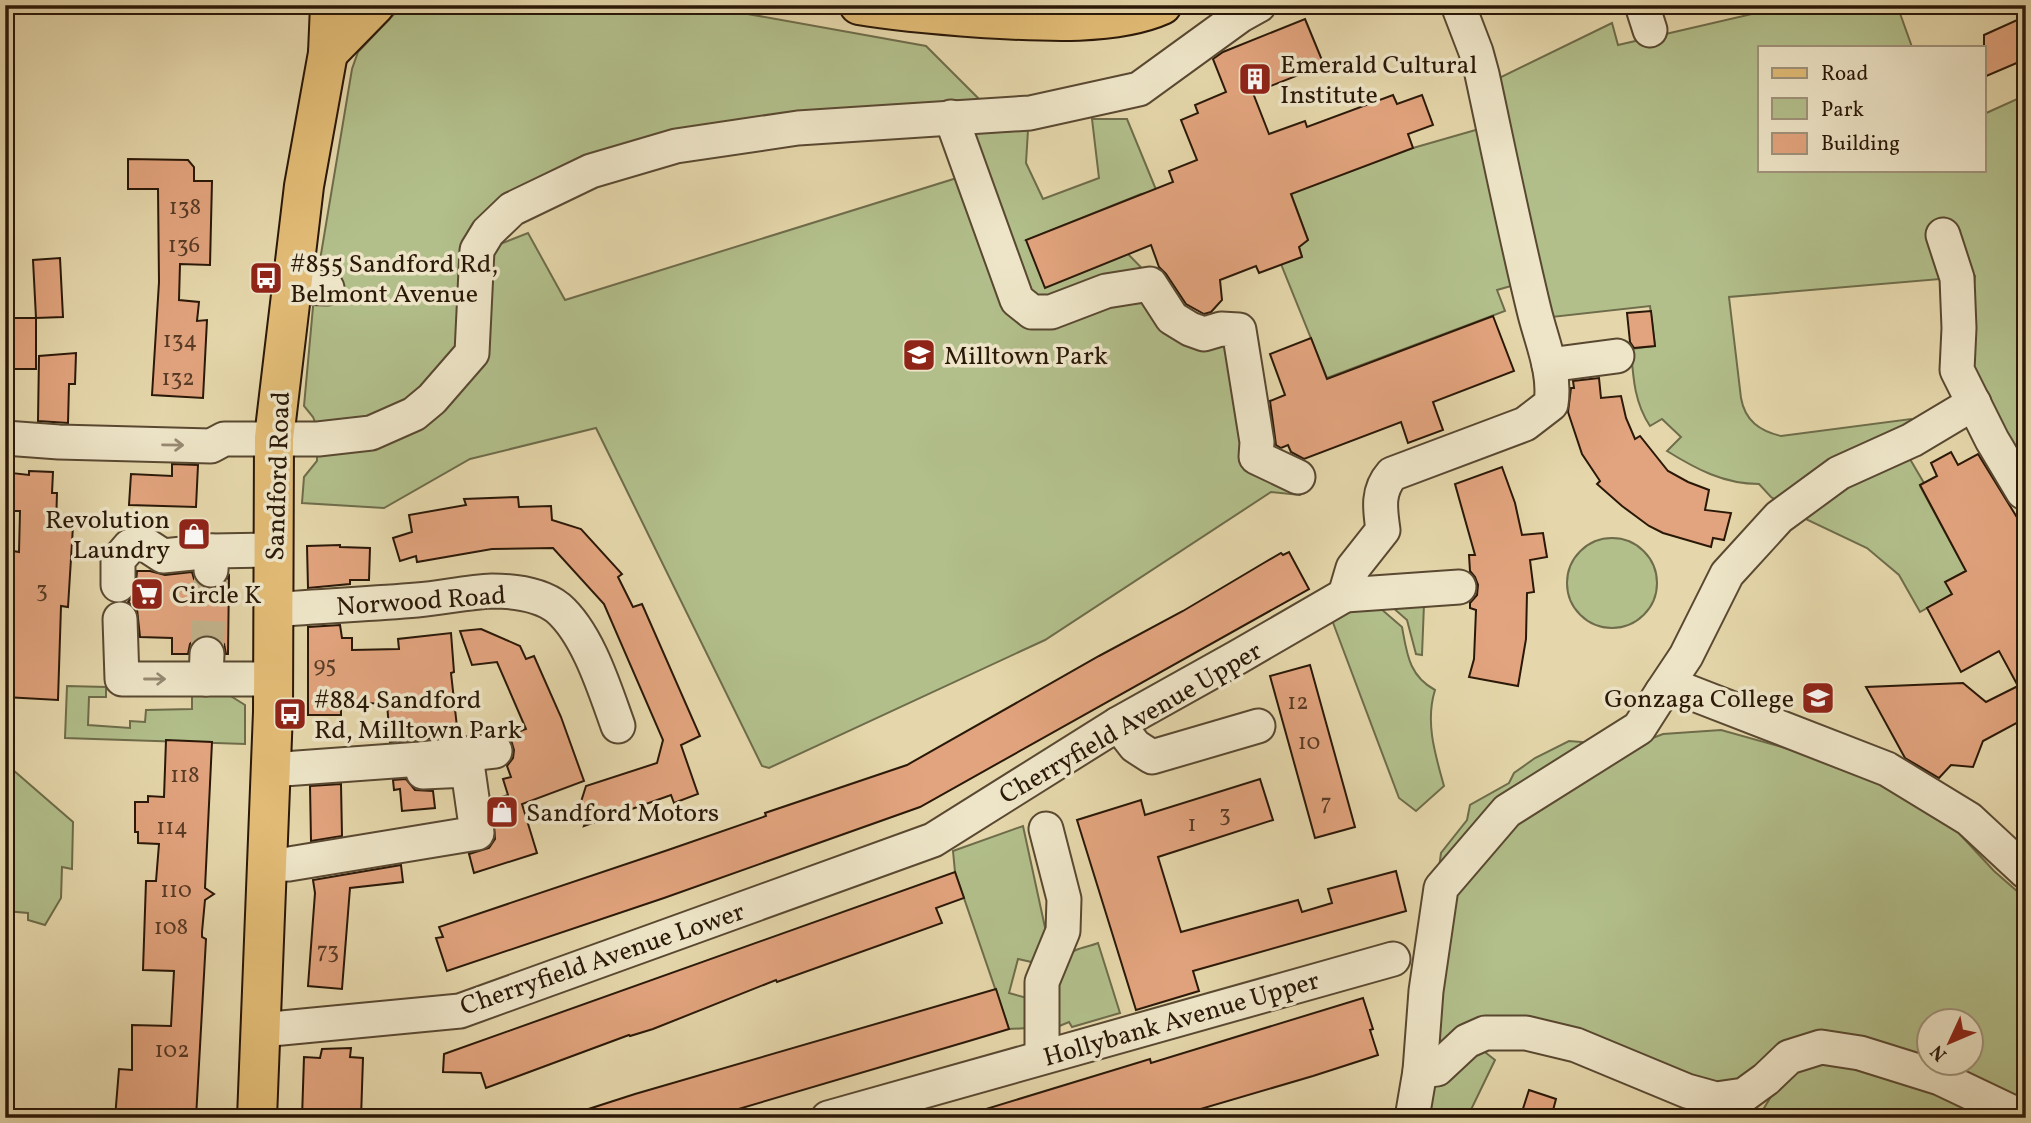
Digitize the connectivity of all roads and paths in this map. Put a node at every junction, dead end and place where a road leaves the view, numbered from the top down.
1 (330, 5) edge
2 (375, 5) edge
3 (1162, 5) edge
4 (1259, 5) edge
5 (1458, 5) edge
6 (880, 7) edge
7 (328, 53) junction
8 (951, 117) junction
9 (1943, 235) dead end
10 (1618, 356) dead end
11 (1549, 365) junction
12 (1974, 403) junction
13 (5, 438) edge
14 (274, 438) junction
15 (1298, 477) dead end
16 (2026, 490) edge
17 (273, 550) junction
18 (118, 585) dead end
19 (1459, 587) dead end
20 (1336, 601) junction
21 (272, 610) junction
22 (120, 619) dead end
23 (272, 679) junction
24 (1662, 692) junction
25 (1118, 724) junction
26 (618, 726) dead end
27 (1258, 726) dead end
28 (495, 751) dead end
29 (421, 759) junction
30 (270, 770) junction
31 (1046, 829) dead end
32 (933, 840) joint
33 (266, 865) junction
34 (2026, 872) edge
35 (1393, 959) dead end
36 (261, 1030) junction
37 (1042, 1057) junction
38 (1420, 1071) junction
39 (257, 1118) edge
40 (828, 1118) edge
41 (1412, 1118) edge
42 (2024, 1118) edge

1 - 7 main road, Sandford Road
2 - 7 main road
3 - 6 main road
4 - 8 street
5 - 11 street
7 - 14 main road, Sandford Road
8 - 14 street
8 - 15 street
9 - 12 street
10 - 11 street
11 - 20 street
12 - 16 street
12 - 24 street
13 -> 14 street
14 - 17 main road, Sandford Road
17 - 18 street
17 - 21 main road, Sandford Road
19 - 20 street
20 - 25 street, Cherryfield Avenue Upper
21 - 23 main road, Sandford Road
21 - 26 street, Norwood Road
22 -> 23 street
23 - 30 main road, Sandford Road
24 - 34 street
24 - 38 street
25 - 27 street
25 - 32 street, Cherryfield Avenue Upper
28 - 29 street
29 - 30 street
29 - 33 street
30 - 33 main road, Sandford Road
31 - 37 street
32 - 36 street, Cherryfield Avenue Lower
33 - 36 main road, Sandford Road
35 - 37 street, Hollybank Avenue Upper
36 - 39 main road, Sandford Road
37 - 40 street, Hollybank Avenue Upper
38 - 41 street
38 - 42 street

